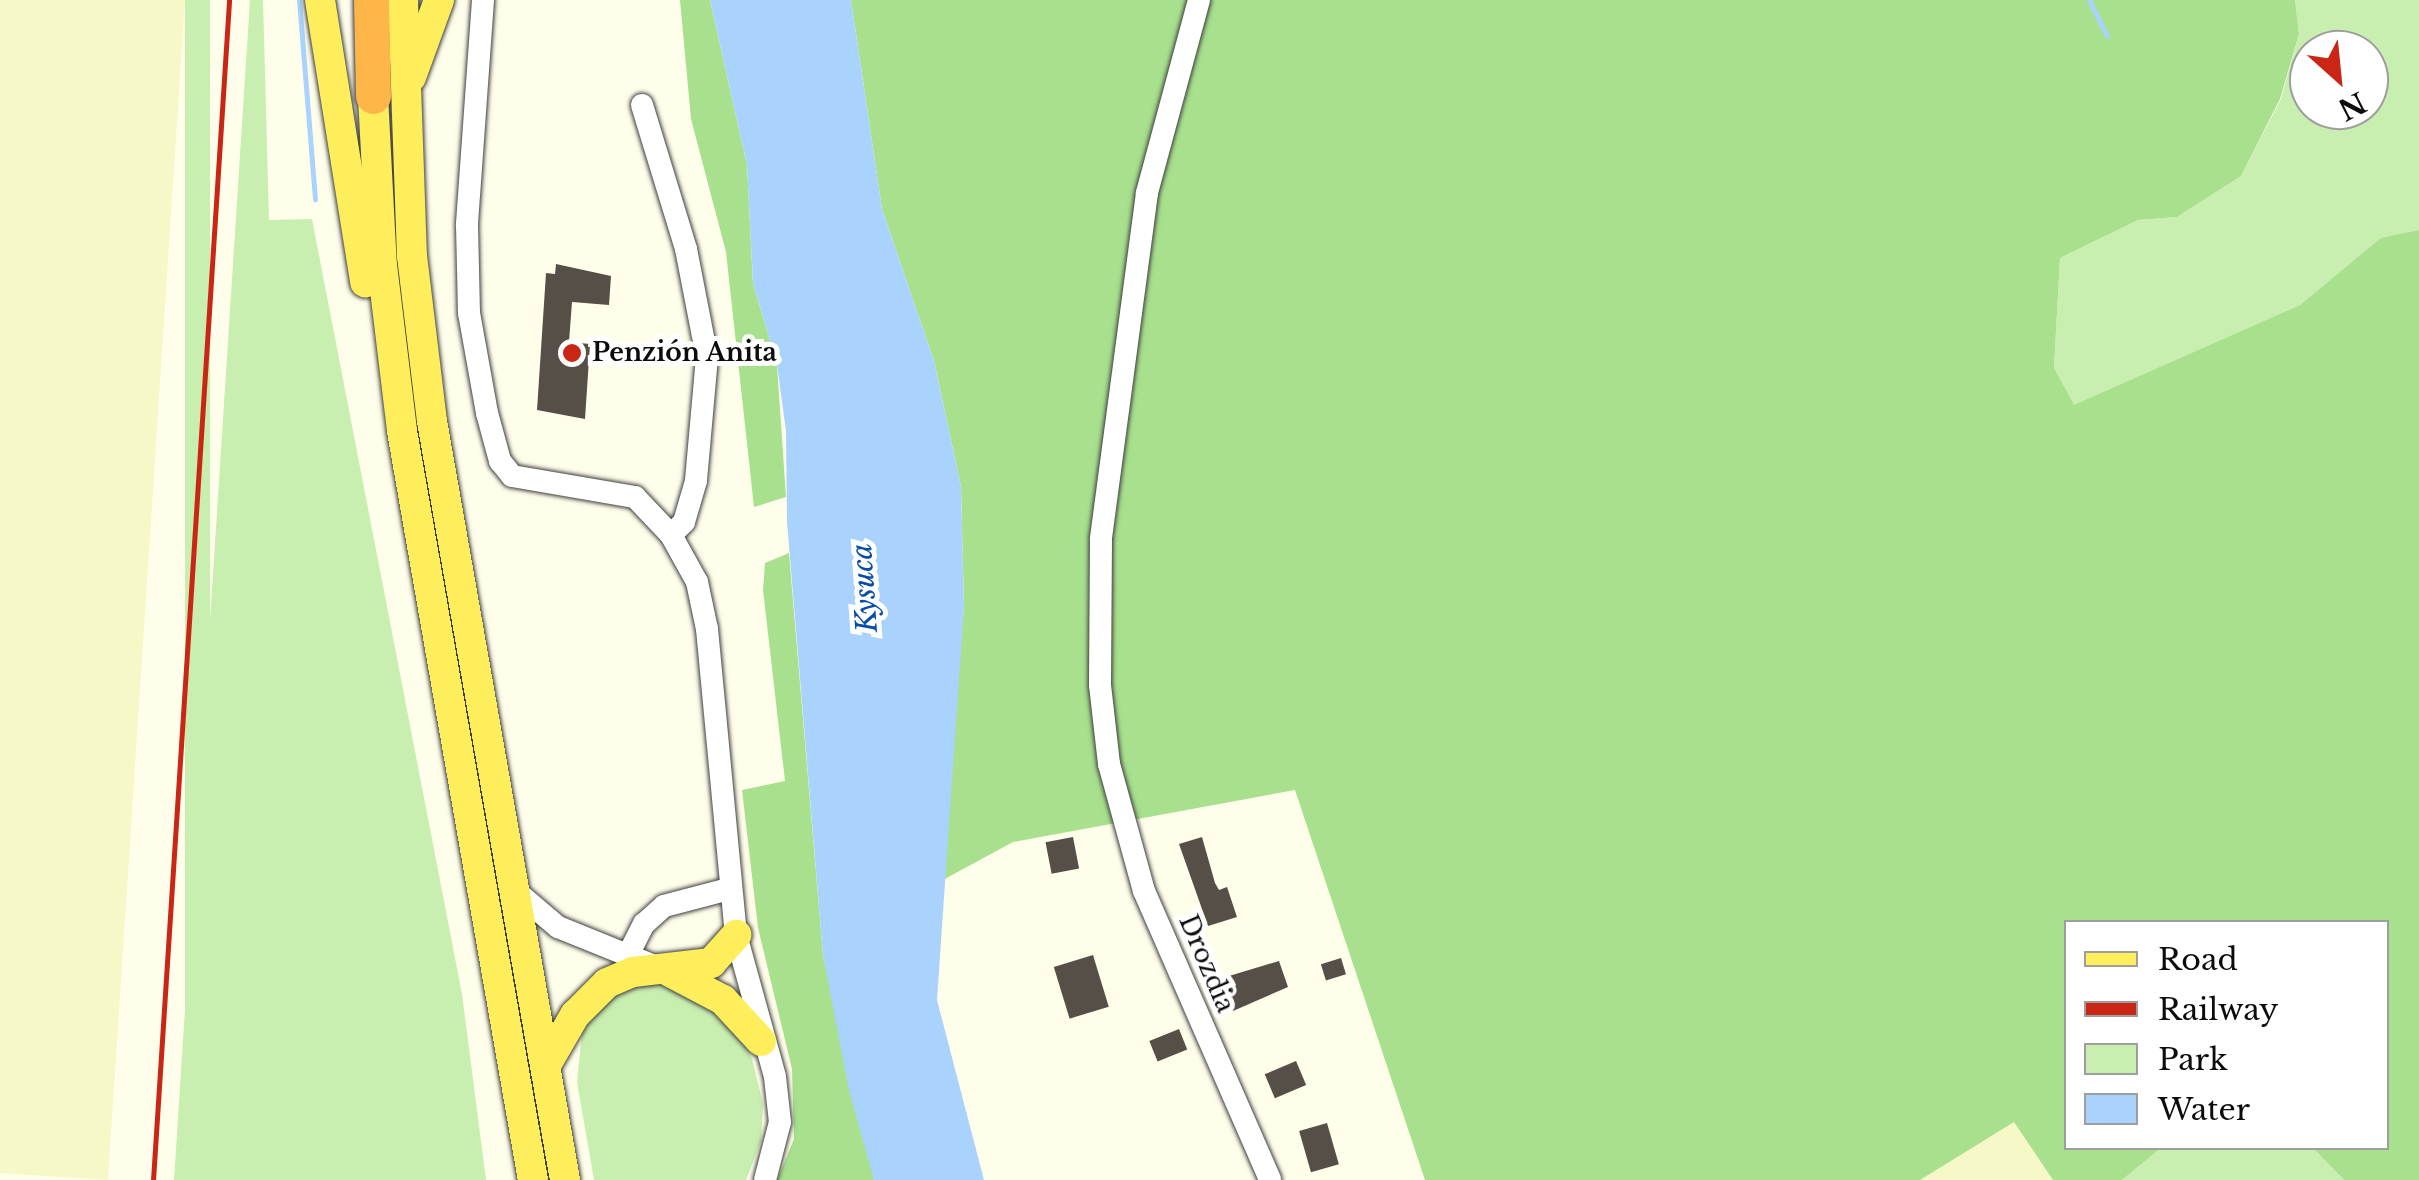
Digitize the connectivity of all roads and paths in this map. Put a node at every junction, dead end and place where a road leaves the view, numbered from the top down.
1 (320, 0) edge
2 (371, 0) edge
3 (403, 0) edge
4 (438, 0) edge
5 (483, 0) edge
6 (1199, 0) edge
7 (389, 95) junction
8 (642, 104) dead end
9 (393, 357) junction
10 (671, 536) junction
11 (514, 888) junction
12 (729, 889) junction
13 (736, 935) junction
14 (628, 955) junction
15 (668, 972) junction
16 (761, 1040) junction
17 (546, 1064) junction
18 (534, 1180) edge
19 (565, 1180) edge
20 (765, 1180) edge
21 (1270, 1180) edge

1 - 9 main road
2 - 7 highway
3 - 7 main road
4 - 7 main road
5 - 10 street
6 - 21 street, Drozdia
7 - 9 main road
7 - 11 main road
8 - 10 street
9 - 18 main road
10 - 12 street
11 - 14 street
11 - 17 main road
12 - 13 street
12 - 14 street
13 - 15 main road
13 - 16 street
14 - 15 street
15 - 16 main road
15 - 17 main road
16 - 20 street
17 - 19 main road

